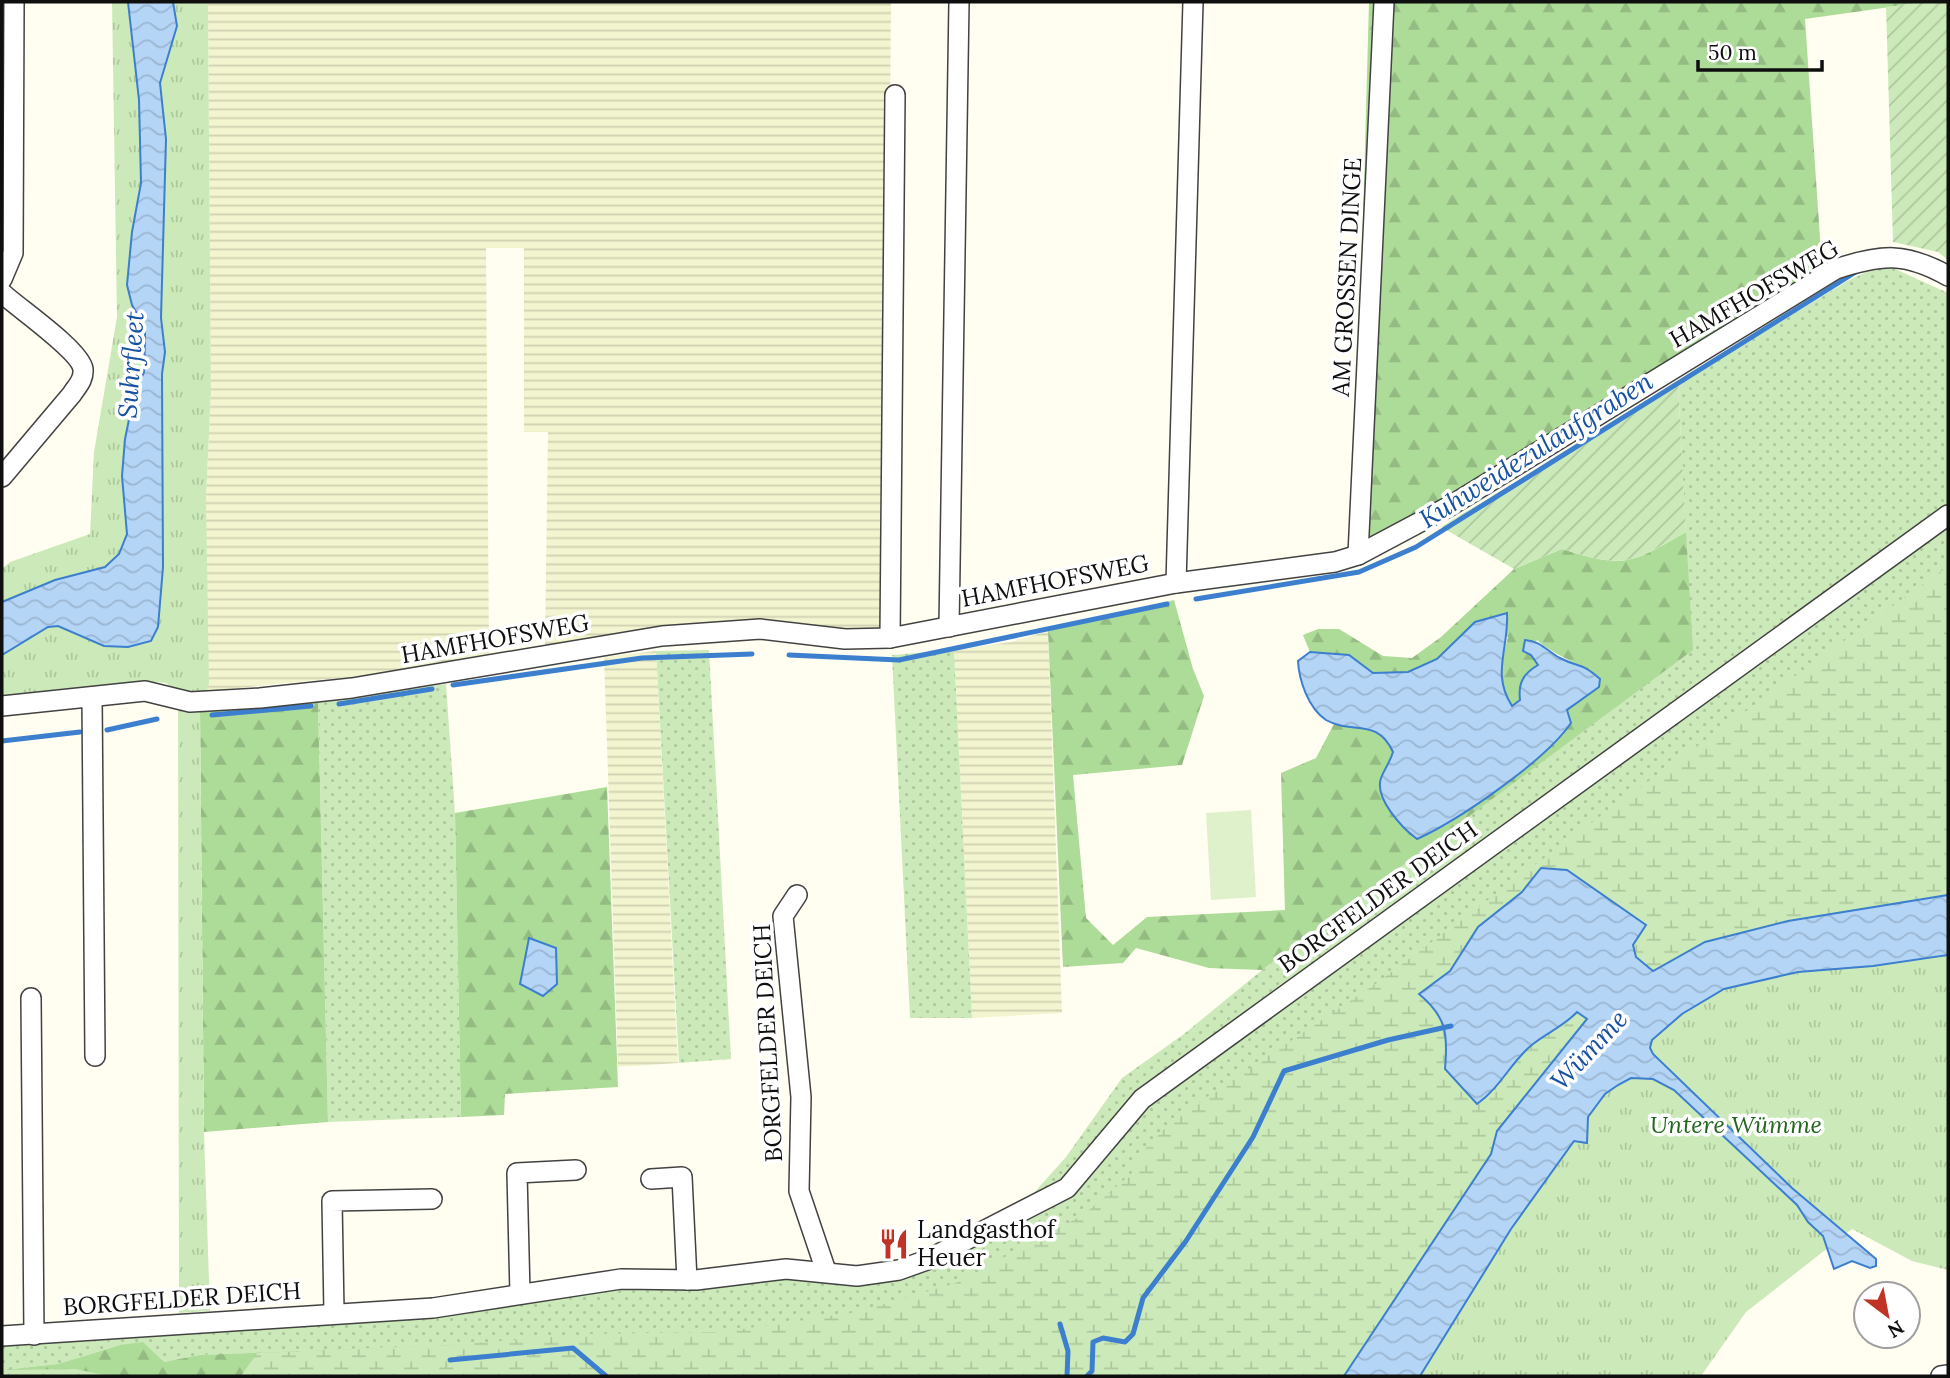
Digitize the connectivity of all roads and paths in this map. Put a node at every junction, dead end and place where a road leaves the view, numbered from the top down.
1 (14, 2) edge
2 (959, 2) edge
3 (1193, 2) edge
4 (1384, 2) edge
5 (895, 95) dead end
6 (1948, 276) edge
7 (2, 279) edge
8 (2, 293) edge
9 (2, 477) edge
10 (1948, 515) edge
11 (1358, 555) junction
12 (1176, 583) junction
13 (949, 627) junction
14 (890, 638) junction
15 (92, 697) junction
16 (2, 706) edge
17 (797, 895) dead end
18 (32, 998) dead end
19 (95, 1056) dead end
20 (576, 1170) dead end
21 (651, 1179) dead end
22 (432, 1199) dead end
23 (826, 1271) junction
24 (687, 1280) junction
25 (520, 1294) junction
26 (334, 1312) junction
27 (34, 1335) junction
28 (2, 1336) edge
29 (1948, 1375) edge
30 (1941, 1376) edge

1 - 7 street
2 - 13 street
3 - 12 street
4 - 11 street, AM GROSSEN DINGE
5 - 14 street
6 - 11 street, HAMFHOFSWEG
8 - 9 street
10 - 23 street, BORGFELDER DEICH
11 - 12 street, HAMFHOFSWEG
12 - 13 street, HAMFHOFSWEG
13 - 14 street, HAMFHOFSWEG
14 - 15 street, HAMFHOFSWEG
15 - 16 street, HAMFHOFSWEG
15 - 19 street
17 - 23 street, BORGFELDER DEICH
18 - 27 street, BORGFELDER DEICH
20 - 25 street
21 - 24 street
22 - 26 street, BORGFELDER DEICH
23 - 24 street, BORGFELDER DEICH
24 - 25 street, BORGFELDER DEICH
25 - 26 street, BORGFELDER DEICH
26 - 27 street, BORGFELDER DEICH
27 - 28 street, BORGFELDER DEICH
29 - 30 street

